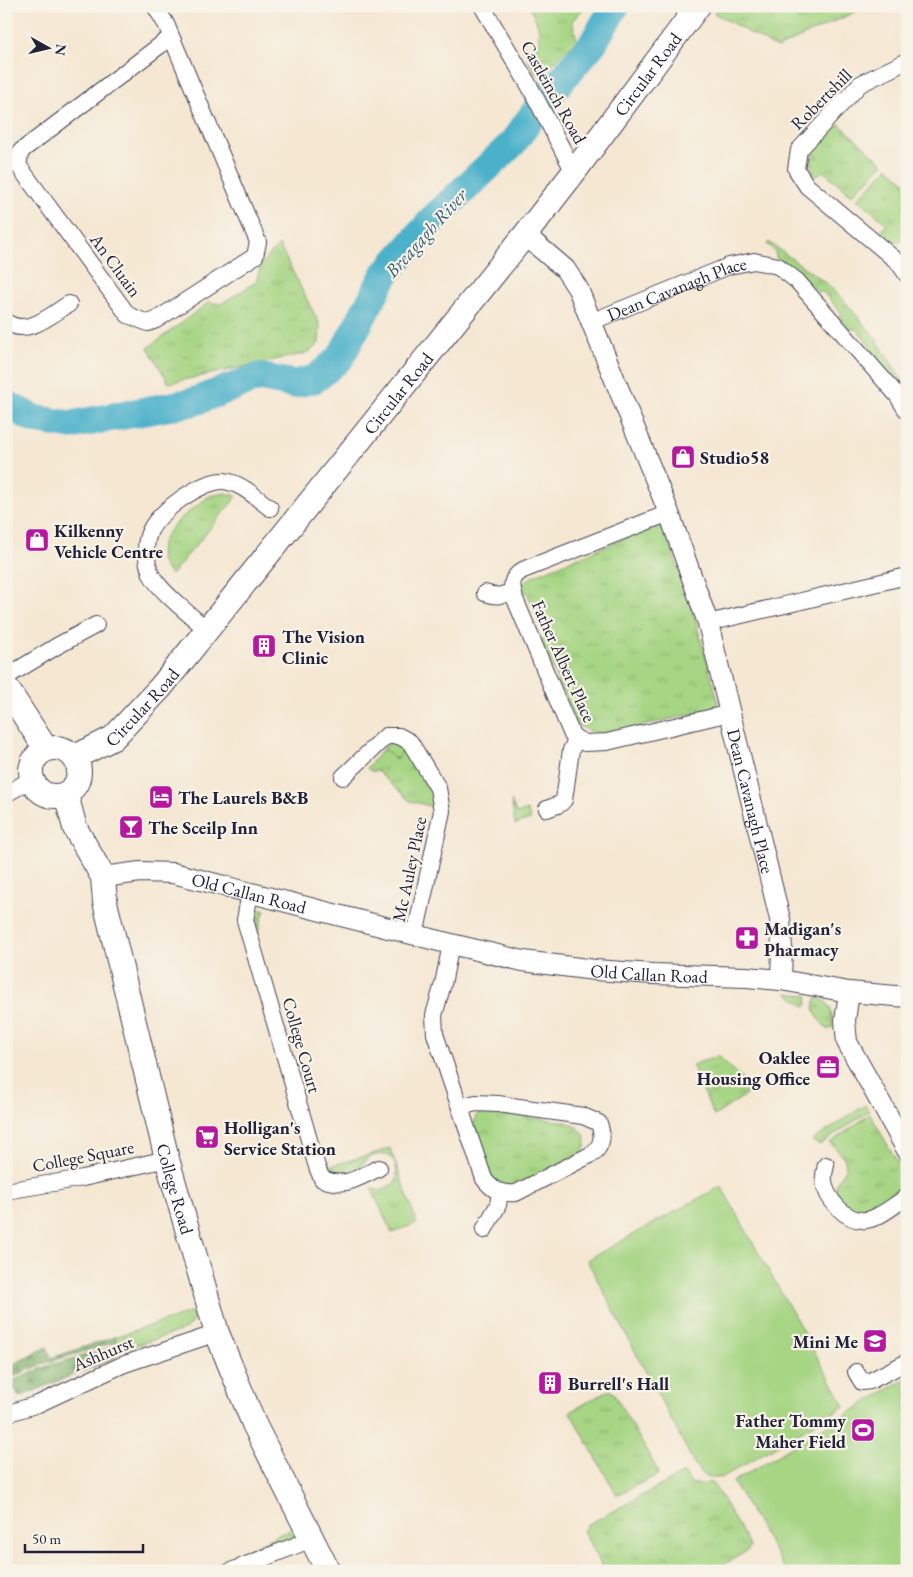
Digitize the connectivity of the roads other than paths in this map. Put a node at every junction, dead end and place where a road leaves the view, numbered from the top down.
1 (155, 6) edge
2 (482, 6) edge
3 (698, 6) edge
4 (171, 37) junction
5 (907, 61) edge
6 (574, 172) junction
7 (525, 235) junction
8 (904, 263) edge
9 (69, 304) dead end
10 (593, 321) junction
11 (6, 322) edge
12 (907, 411) edge
13 (270, 508) dead end
14 (669, 513) junction
15 (907, 576) edge
16 (512, 591) junction
17 (485, 593) dead end
18 (708, 623) junction
19 (96, 625) dead end
20 (207, 630) junction
21 (6, 677) edge
22 (6, 687) edge
23 (730, 713) junction
24 (577, 739) junction
25 (46, 749) junction
26 (75, 756) junction
27 (343, 777) dead end
28 (32, 779) junction
29 (6, 794) edge
30 (66, 794) junction
31 (547, 809) dead end
32 (103, 877) junction
33 (250, 892) junction
34 (415, 935) junction
35 (451, 944) junction
36 (781, 980) junction
37 (849, 992) junction
38 (907, 997) edge
39 (460, 1107) junction
40 (907, 1150) edge
41 (167, 1159) junction
42 (826, 1165) dead end
43 (379, 1168) dead end
44 (6, 1191) edge
45 (500, 1192) junction
46 (907, 1196) edge
47 (484, 1230) dead end
48 (216, 1333) junction
49 (907, 1362) edge
50 (856, 1372) dead end
51 (6, 1414) edge
52 (312, 1539) junction
53 (231, 1571) edge
54 (328, 1571) edge

1 - 4 street, An Cluain
2 - 6 street, Castleinch Road
3 - 6 main road, Circular Road
4 - 4 street, An Cluain
5 - 8 street, Robertshill
6 - 7 main road, Circular Road
7 - 10 street, Dean Cavanagh Place
7 - 20 main road, Circular Road
9 - 11 street
10 - 12 street, Dean Cavanagh Place
10 - 14 street, Dean Cavanagh Place
13 - 20 street
14 - 16 street, Father Albert Place
14 - 18 street, Dean Cavanagh Place
15 - 18 street
16 - 17 street, Father Albert Place
16 - 24 street, Father Albert Place
18 - 23 street, Dean Cavanagh Place
19 - 21 street
20 - 26 main road, Circular Road
22 - 25 main road
23 - 24 street, Father Albert Place
23 - 36 street, Dean Cavanagh Place
24 - 31 street
25 - 26 main road
25 - 28 main road
26 - 30 main road
27 - 34 street, Mc Auley Place
28 - 29 street
28 - 30 main road
30 - 32 main road, College Road
32 - 33 street, Old Callan Road
32 - 41 main road, College Road
33 - 34 street, Old Callan Road
33 - 43 street, College Court
34 - 35 street, Old Callan Road
35 - 36 street, Old Callan Road
35 - 39 street
36 - 37 street, Old Callan Road
37 - 38 street, Old Callan Road
37 - 40 street
39 - 45 street
39 - 45 street
41 - 44 street, College Square
41 - 48 main road, College Road
42 - 46 street
45 - 47 street
48 - 51 street, Ashhurst
48 - 52 main road, College Road
49 - 50 street
52 - 53 street
52 - 54 main road, College Road

